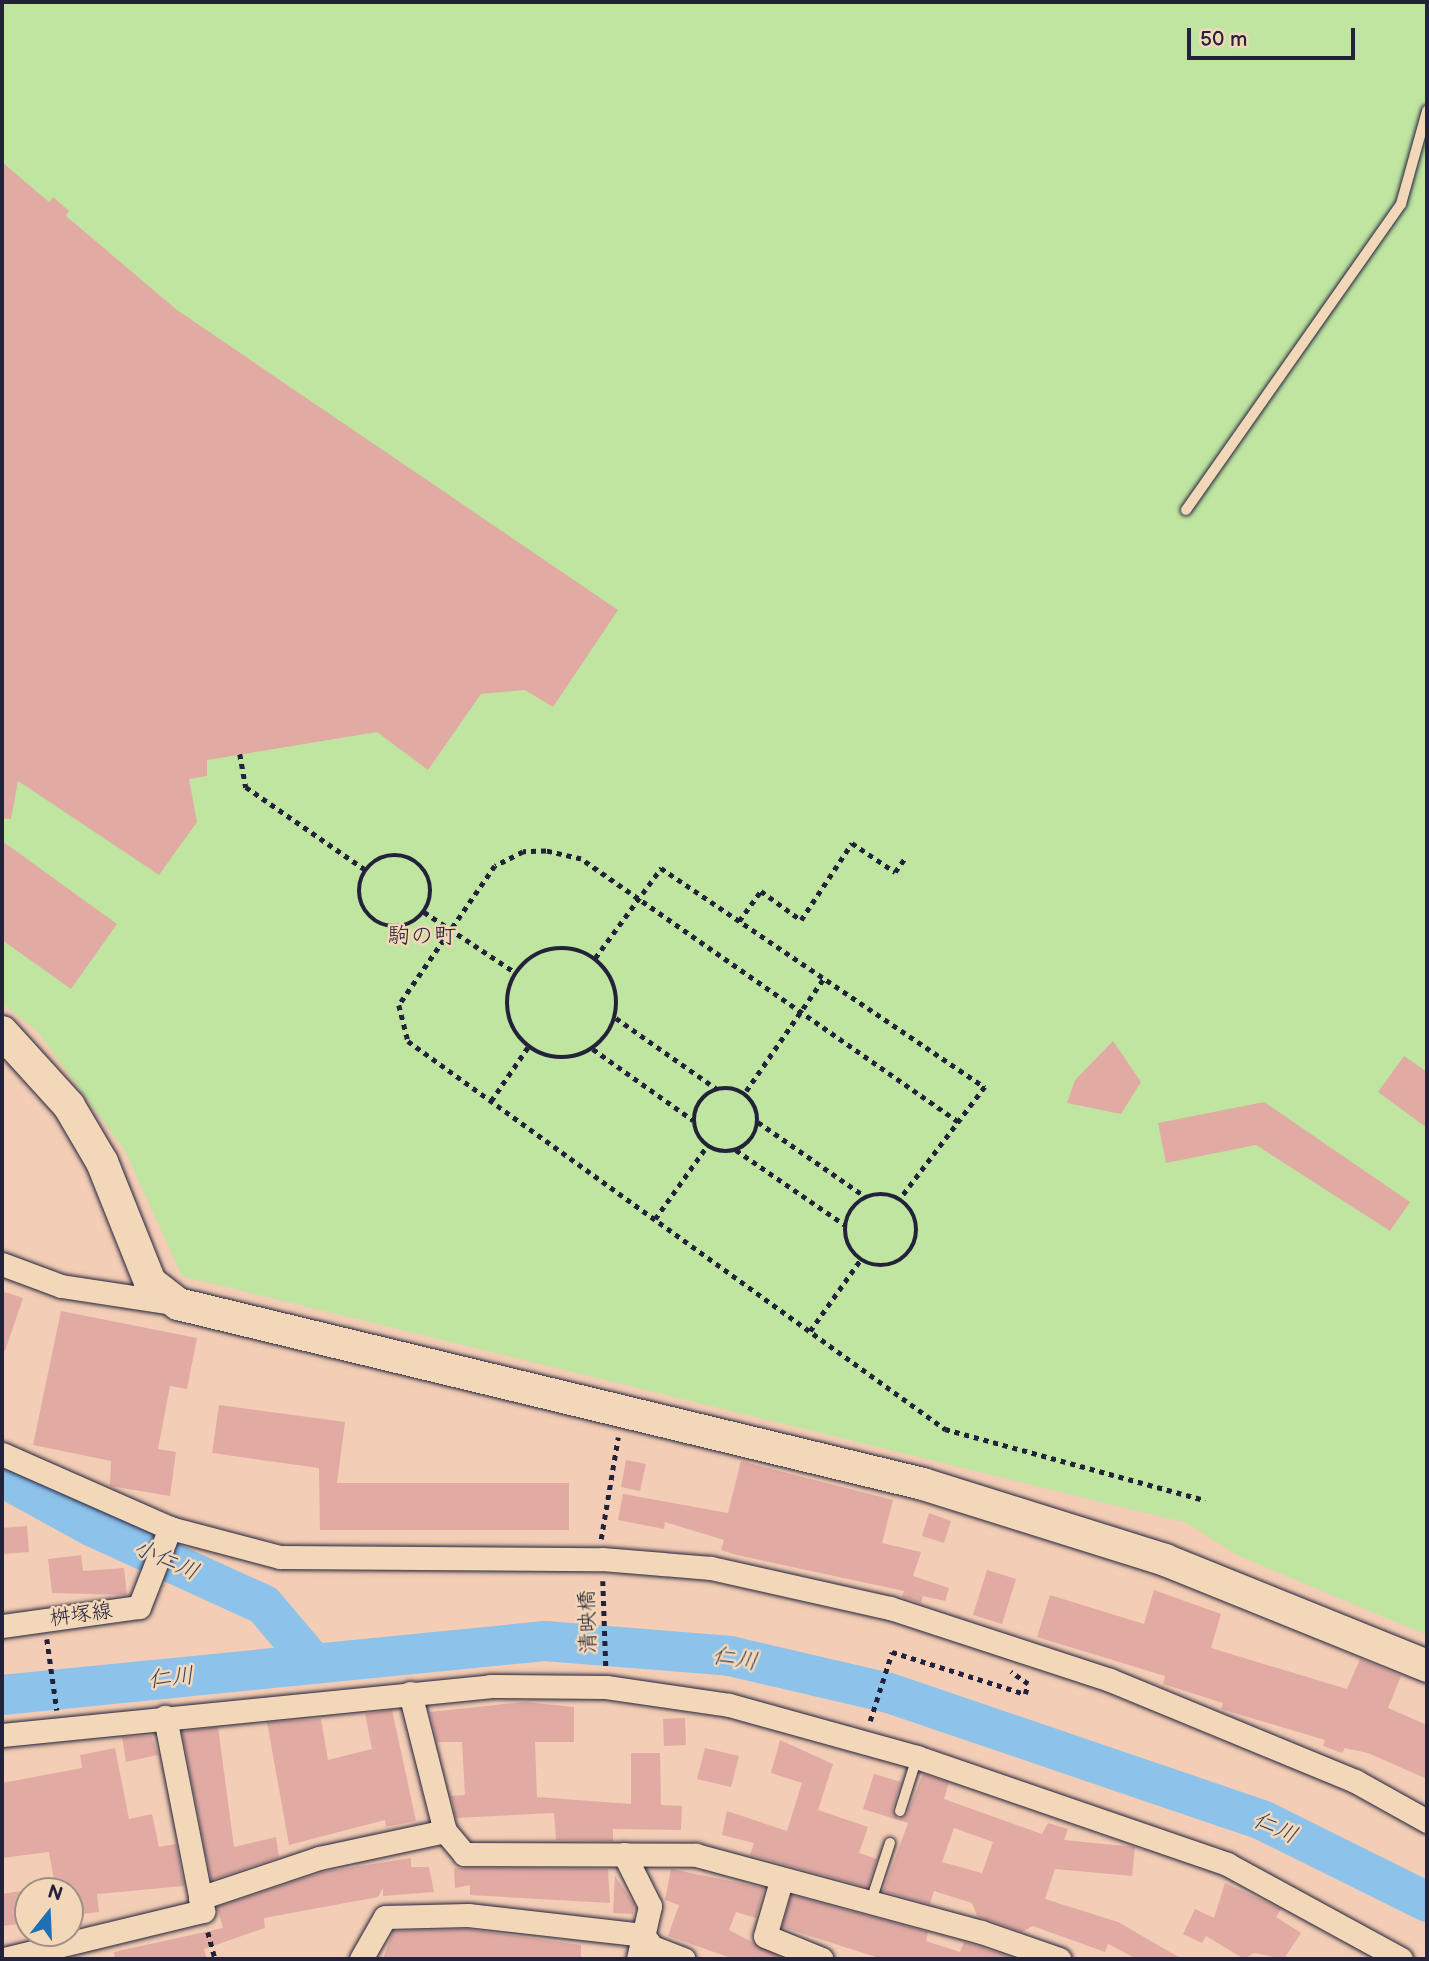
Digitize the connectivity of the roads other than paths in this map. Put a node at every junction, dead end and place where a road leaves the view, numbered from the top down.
1 (1427, 111) edge
2 (1186, 510) dead end
3 (2, 1032) edge
4 (2, 1264) edge
5 (178, 1304) junction
6 (2, 1454) edge
7 (168, 1532) junction
8 (2, 1626) edge
9 (1427, 1666) edge
10 (410, 1693) junction
11 (165, 1717) junction
12 (2, 1735) edge
13 (918, 1757) junction
14 (900, 1811) dead end
15 (1427, 1821) edge
16 (445, 1831) junction
17 (890, 1843) dead end
18 (624, 1854) junction
19 (781, 1881) junction
20 (871, 1901) junction
21 (202, 1907) junction
22 (643, 1935) junction
23 (1387, 1955) edge
24 (1053, 1958) edge
25 (4, 1959) edge
26 (361, 1959) edge
27 (638, 1959) edge
28 (684, 1959) edge
29 (822, 1959) edge

1 - 2 lane
3 - 5 street
4 - 5 street
5 - 9 street
6 - 7 street
7 - 8 street, 桝塚線
7 - 15 street
10 - 11 street
10 - 13 street
10 - 16 street
11 - 12 street
11 - 21 street
13 - 14 lane
13 - 23 street
16 - 18 street
16 - 21 street
17 - 20 lane
18 - 19 street
18 - 22 street
19 - 20 street
19 - 29 street
20 - 24 street
21 - 25 street
22 - 26 street
22 - 27 street
22 - 28 street

